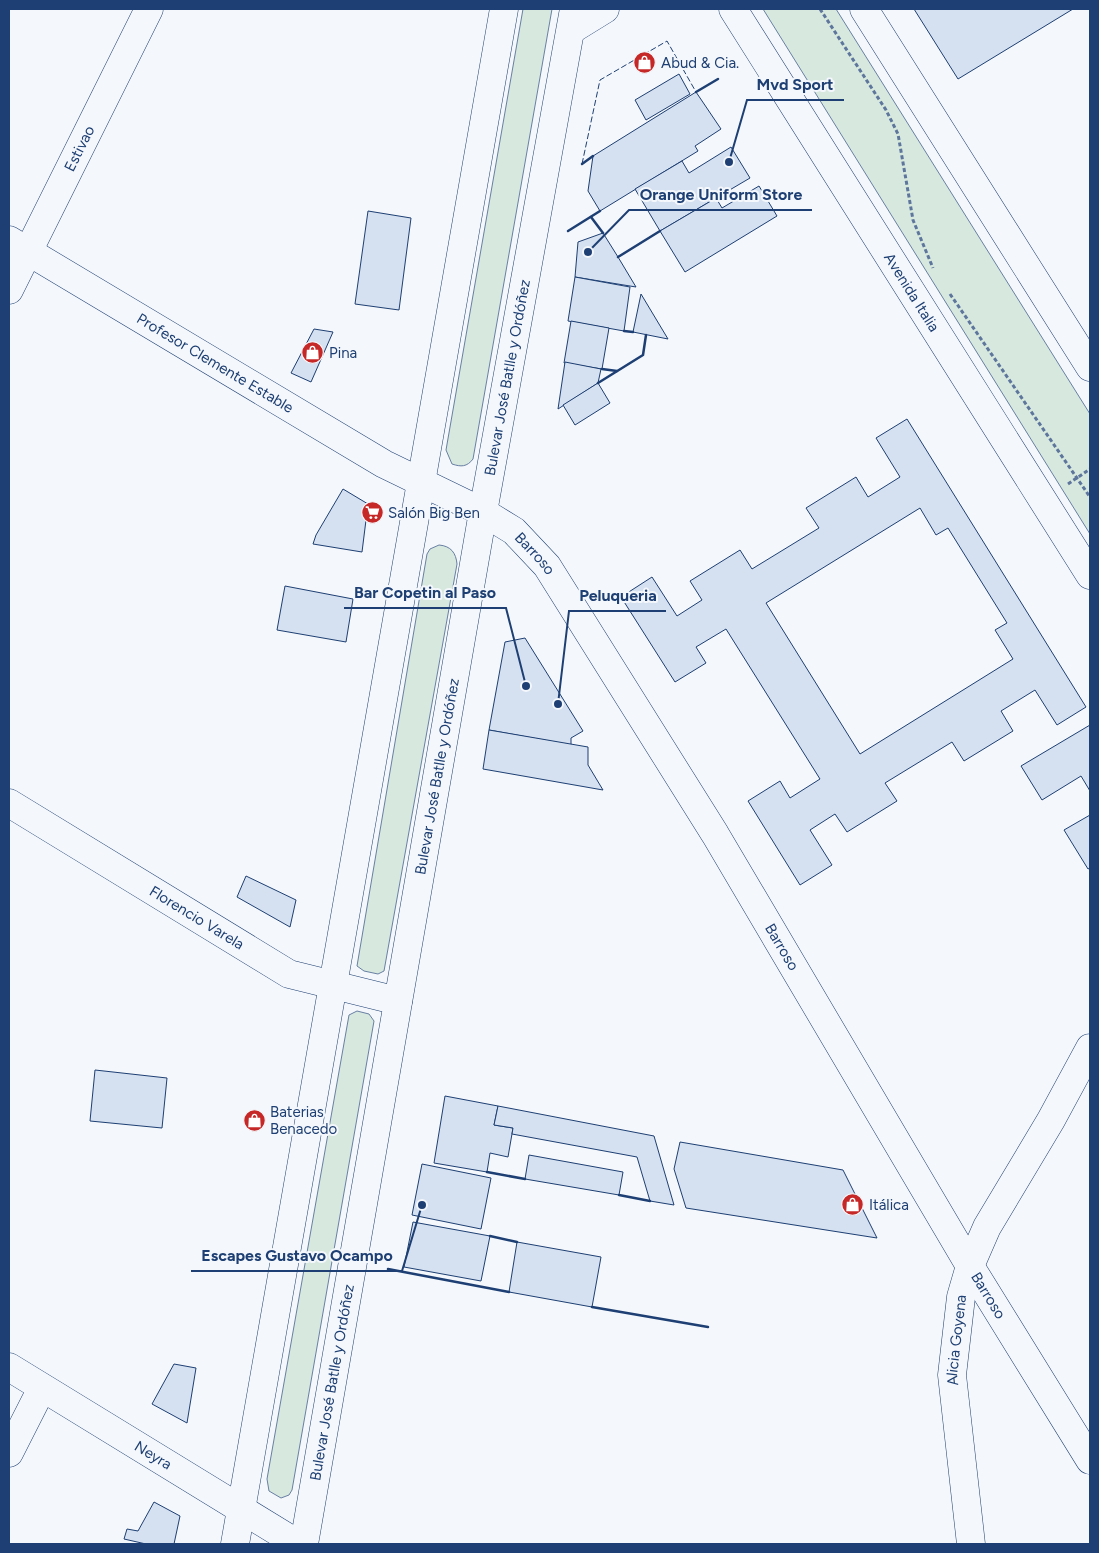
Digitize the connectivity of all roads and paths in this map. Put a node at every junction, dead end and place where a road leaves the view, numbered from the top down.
1 (149, 9) edge
2 (504, 9) edge
3 (605, 9) edge
4 (733, 9) edge
5 (820, 9) edge
6 (864, 9) edge
7 (572, 20) edge
8 (18, 246) edge
9 (935, 272) dead end
10 (946, 288) dead end
11 (9, 290) edge
12 (1090, 367) edge
13 (422, 484) junction
14 (1090, 497) edge
15 (483, 512) junction
16 (1090, 575) edge
17 (9, 802) edge
18 (331, 985) junction
19 (398, 1001) junction
20 (1090, 1048) edge
21 (970, 1266) junction
22 (9, 1367) edge
23 (42, 1388) junction
24 (9, 1453) edge
25 (1090, 1460) edge
26 (241, 1509) junction
27 (235, 1544) edge
28 (298, 1544) edge
29 (304, 1544) edge
30 (972, 1544) edge

1 - 8 main road, Estivao
2 - 13 main road
3 - 7 main road
4 - 16 main road, Avenida Italia
5 - 9 path
6 - 12 main road
7 - 15 main road, Bulevar José Batlle y Ordóñez
8 - 11 main road, Estivao
8 - 13 main road, Profesor Clemente Estable
10 - 14 path
13 - 15 main road, Barroso
13 - 18 main road
15 - 19 main road, Bulevar José Batlle y Ordóñez
15 - 21 main road, Barroso
17 - 18 main road, Florencio Varela
18 - 19 main road, Florencio Varela
18 - 26 main road
19 - 29 main road, Bulevar José Batlle y Ordóñez
20 - 21 main road, Alicia Goyena
21 - 25 main road, Barroso
21 - 30 main road, Alicia Goyena
22 - 23 main road, Neyra
23 - 24 main road
23 - 26 main road, Neyra
26 - 27 main road
26 - 28 main road, Neyra

